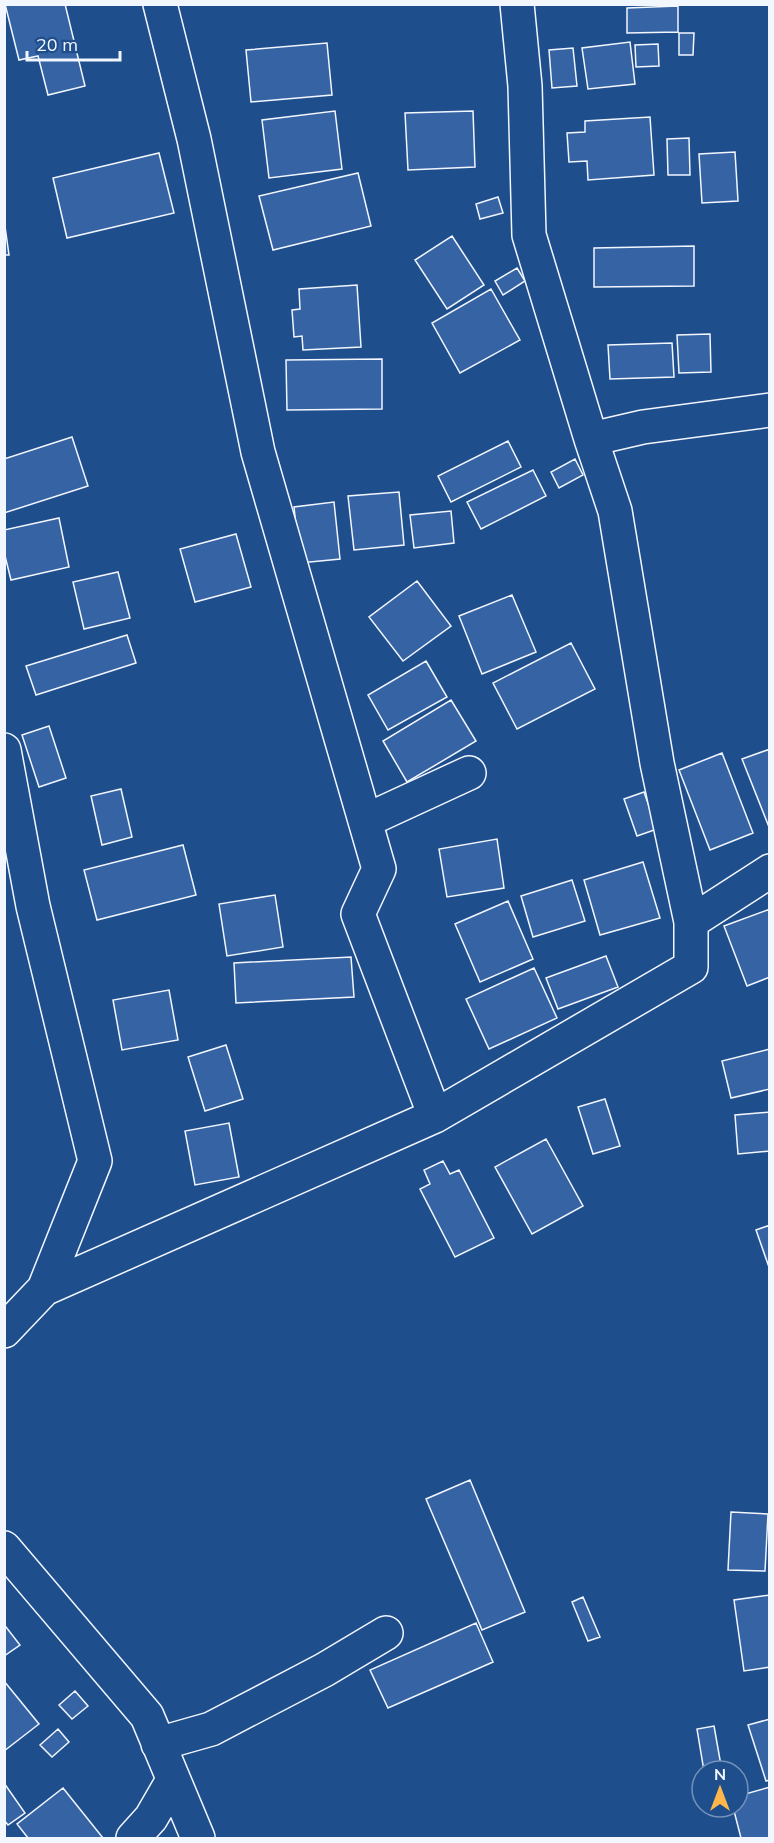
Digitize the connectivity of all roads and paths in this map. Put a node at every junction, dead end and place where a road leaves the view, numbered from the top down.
1 (160, 4) edge
2 (517, 4) edge
3 (770, 410) edge
4 (591, 440) junction
5 (4, 750) edge
6 (469, 773) dead end
7 (9, 802) edge
8 (365, 822) junction
9 (770, 871) edge
10 (691, 922) junction
11 (435, 1116) junction
12 (44, 1288) junction
13 (4, 1331) edge
14 (4, 1548) edge
15 (386, 1633) dead end
16 (158, 1744) junction
17 (173, 1780) junction
18 (133, 1839) edge
19 (198, 1839) edge

1 - 8 street
2 - 4 street
3 - 4 street
4 - 10 street
5 - 7 street
6 - 8 street
7 - 12 street
8 - 11 street
9 - 10 street
10 - 11 street
11 - 12 street
12 - 13 street
14 - 16 street
15 - 16 street
16 - 17 street
17 - 18 street
17 - 19 street

